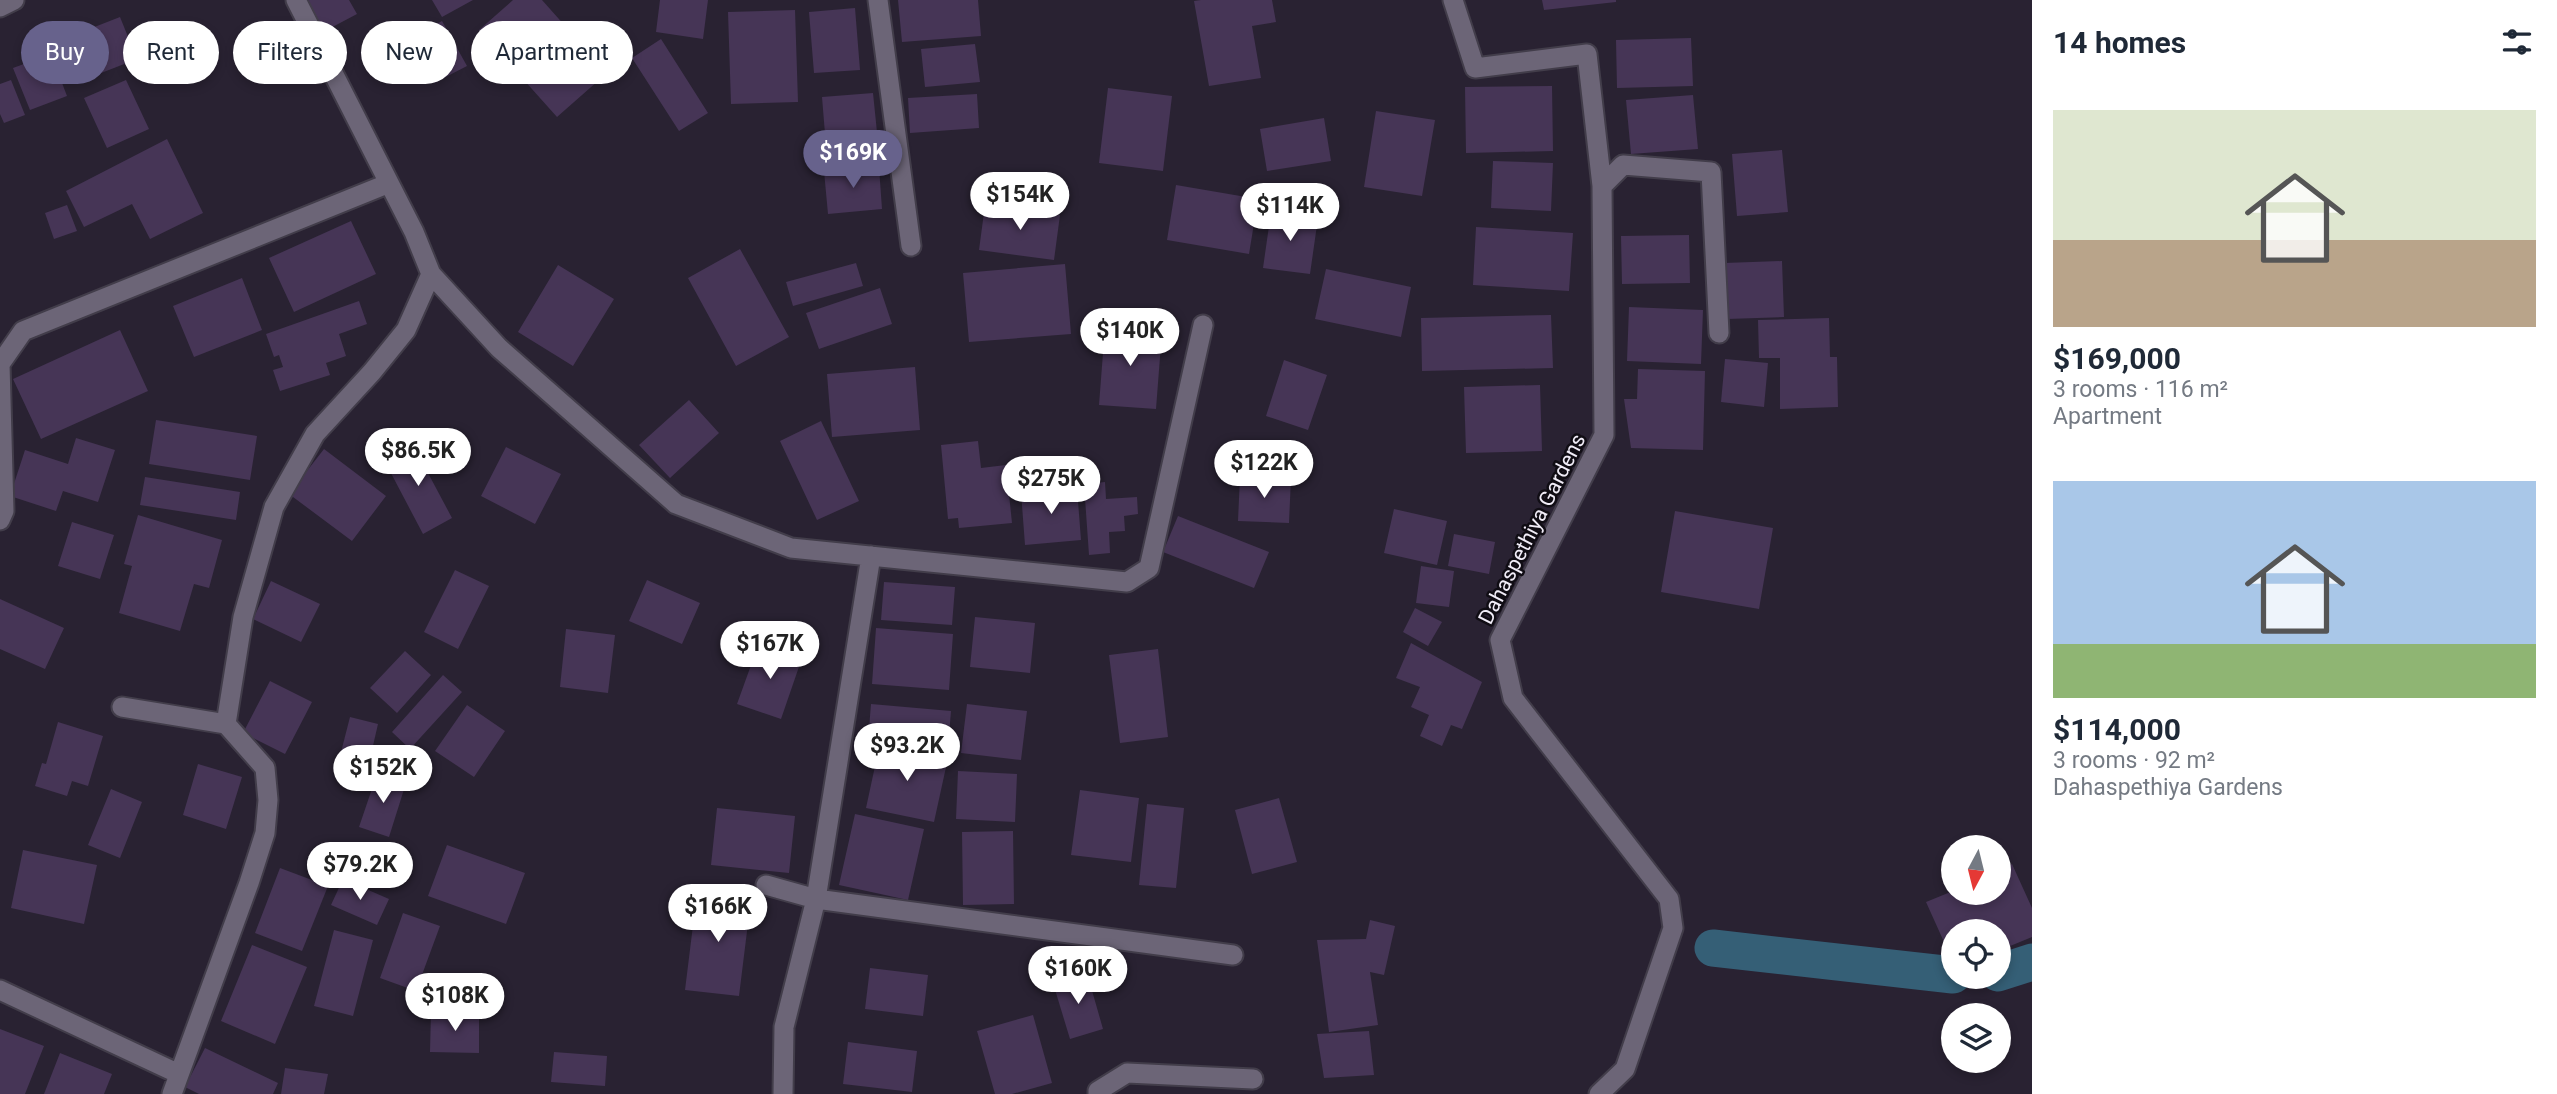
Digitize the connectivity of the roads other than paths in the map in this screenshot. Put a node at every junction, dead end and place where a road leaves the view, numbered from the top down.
1 (14, 0) edge
2 (296, 0) edge
3 (878, 0) edge
4 (1453, 0) edge
5 (0, 6) edge
6 (387, 184) junction
7 (1602, 186) junction
8 (911, 246) dead end
9 (430, 274) junction
10 (1203, 325) dead end
11 (1719, 333) dead end
12 (0, 520) edge
13 (871, 556) junction
14 (122, 707) dead end
15 (226, 724) junction
16 (766, 885) dead end
17 (816, 899) junction
18 (1233, 955) dead end
19 (0, 989) edge
20 (179, 1074) junction
21 (1254, 1079) dead end
22 (172, 1094) edge
23 (783, 1094) edge
24 (1098, 1094) edge
25 (1599, 1094) edge

1 - 5 street
2 - 6 street
3 - 8 street
4 - 7 street, Dahaspethiya Gardens
6 - 9 street
6 - 12 street
7 - 11 street
7 - 25 street, Dahaspethiya Gardens
9 - 13 street
9 - 15 street
10 - 13 street
13 - 17 street
14 - 15 street
15 - 20 street
16 - 17 street
17 - 18 street
17 - 23 street
19 - 20 street
20 - 22 street
21 - 24 street

